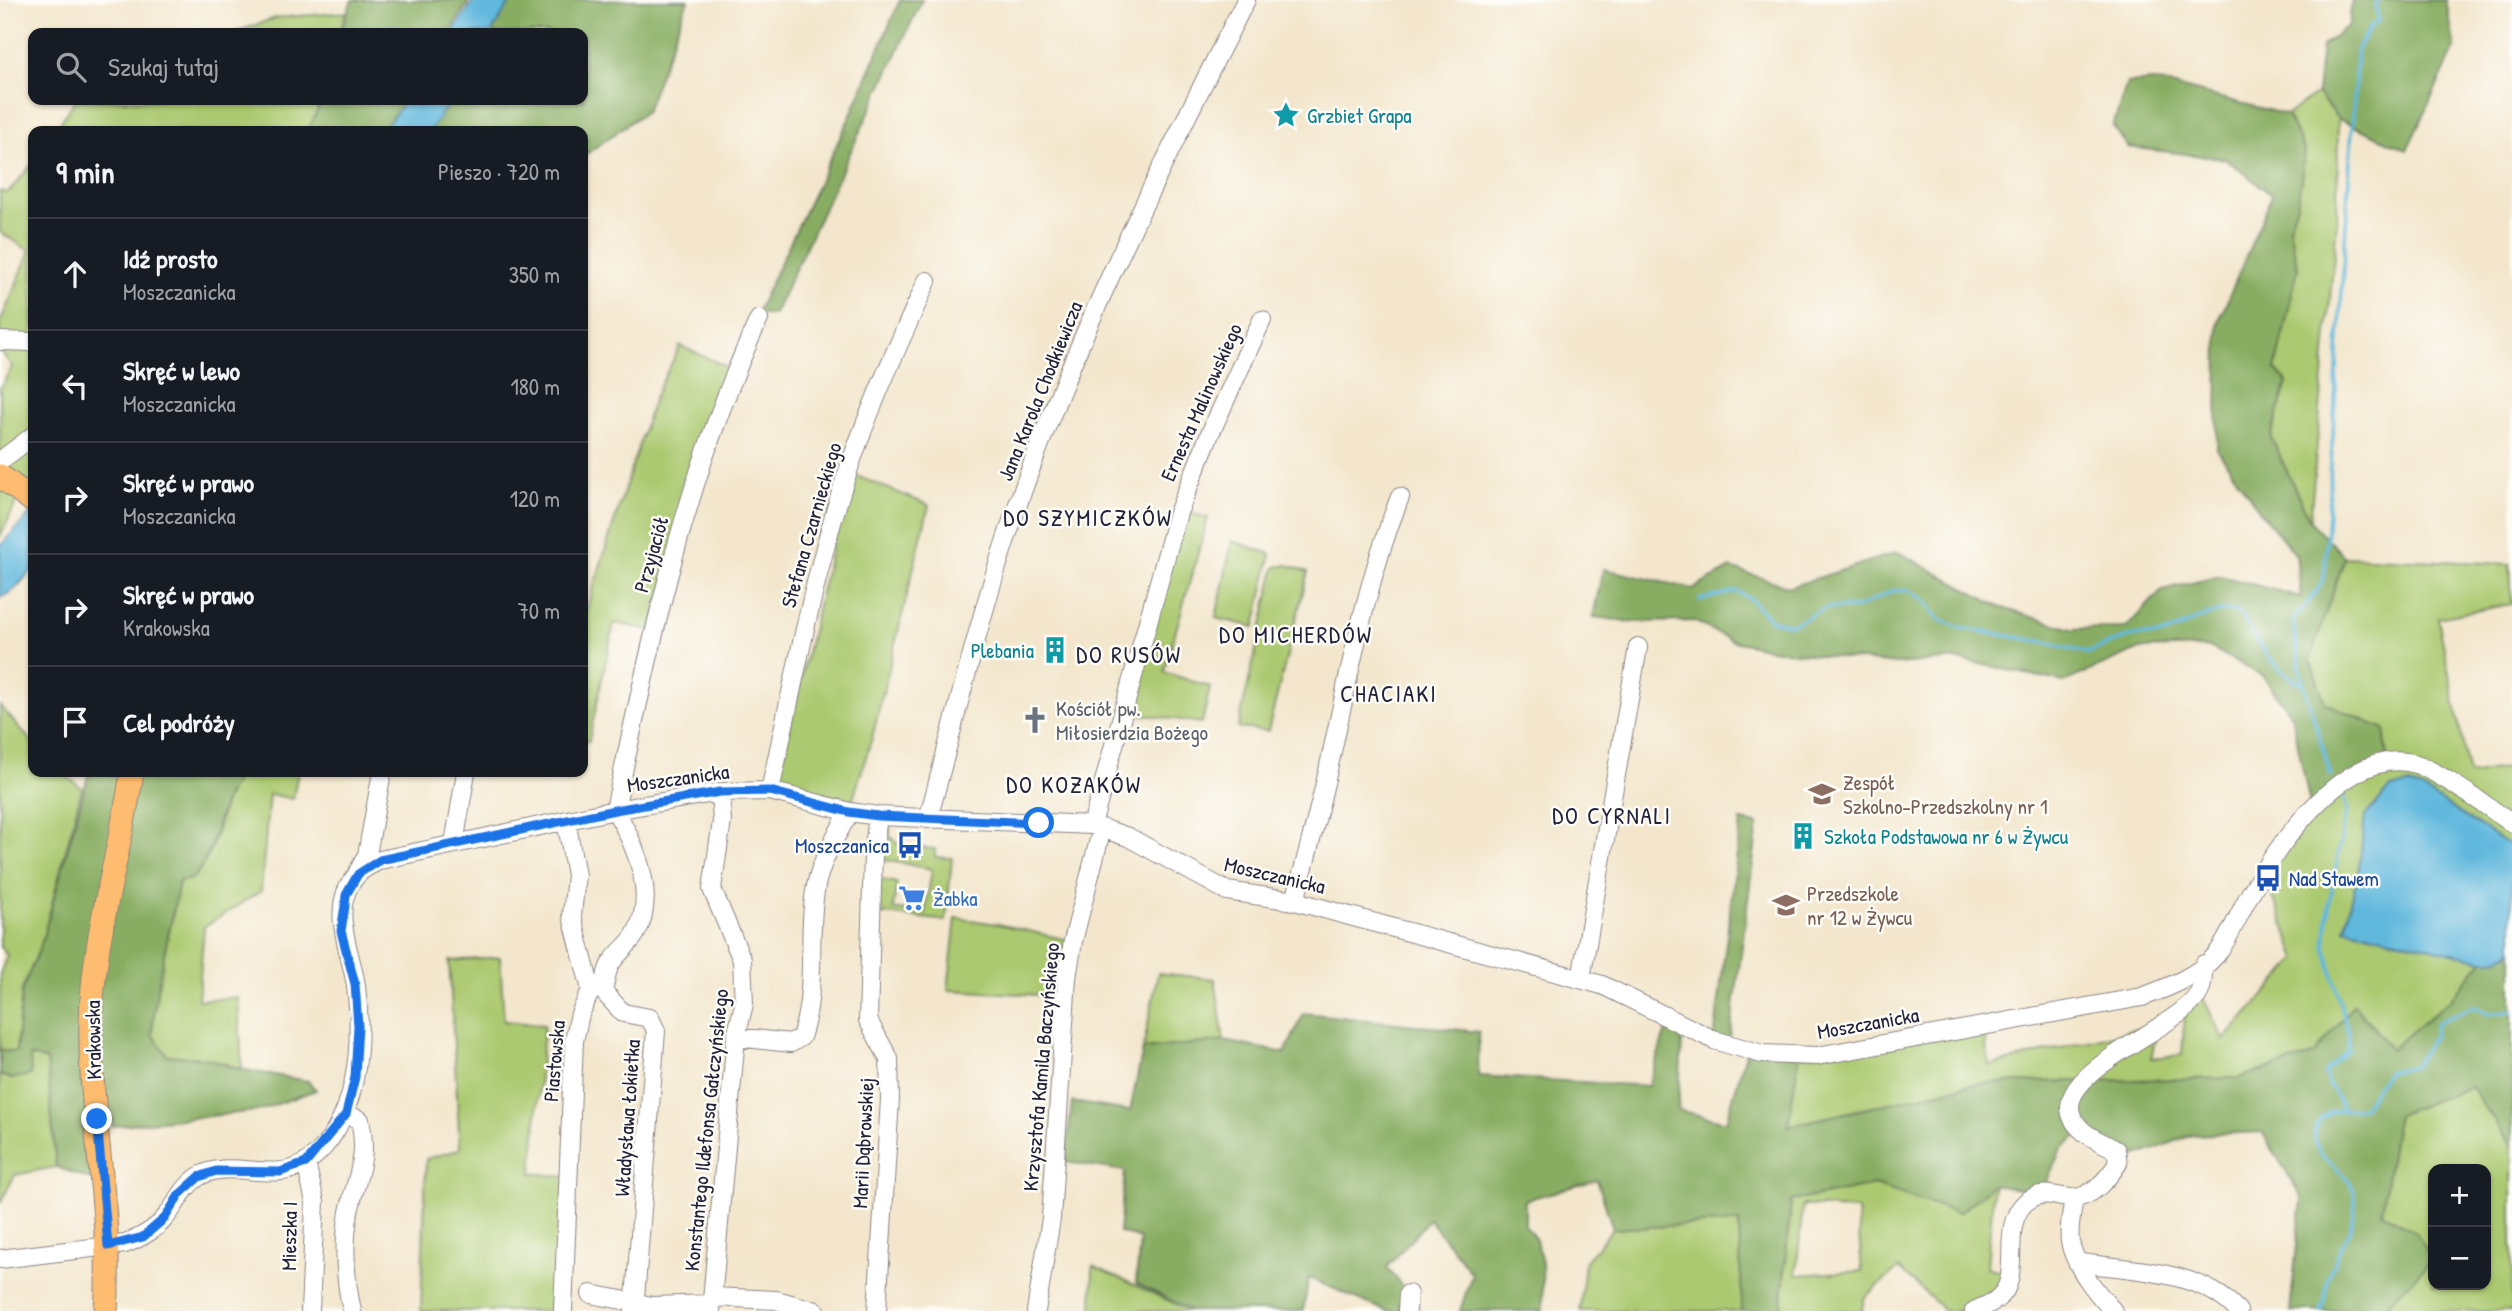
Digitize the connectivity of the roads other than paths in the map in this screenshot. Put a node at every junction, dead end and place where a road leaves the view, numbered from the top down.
1 (1246, 0) edge
2 (927, 281) dead end
3 (759, 319) dead end
4 (1262, 320) dead end
5 (0, 341) edge
6 (28, 342) edge
7 (28, 441) edge
8 (1, 471) edge
9 (28, 496) edge
10 (1400, 497) dead end
11 (1638, 646) dead end
12 (131, 777) edge
13 (381, 777) edge
14 (465, 777) edge
15 (770, 791) junction
16 (720, 792) junction
17 (615, 810) junction
18 (849, 812) junction
19 (878, 816) junction
20 (928, 819) junction
21 (566, 820) junction
22 (2512, 822) edge
23 (1097, 826) junction
24 (454, 844) junction
25 (358, 874) junction
26 (1295, 901) junction
27 (2204, 964) junction
28 (1581, 979) junction
29 (597, 990) junction
30 (736, 1037) junction
31 (346, 1114) junction
32 (306, 1163) junction
33 (2074, 1198) junction
34 (108, 1246) junction
35 (0, 1259) edge
36 (2080, 1263) junction
37 (591, 1294) dead end
38 (712, 1304) edge
39 (635, 1307) edge
40 (106, 1311) edge
41 (310, 1311) edge
42 (352, 1311) edge
43 (563, 1311) edge
44 (816, 1311) edge
45 (877, 1311) edge
46 (1036, 1311) edge
47 (1974, 1311) edge
48 (2113, 1311) edge
49 (2238, 1311) edge

1 - 20 street, Jana Karola Chodkiewicza
2 - 15 street, Stefana Czarnieckiego
3 - 17 street, Przyjaciół
4 - 23 street, Ernesta Malinowskiego
5 - 6 street
7 - 8 street
8 - 9 main road
10 - 26 street
11 - 28 street
12 - 34 main road, Krakowska
13 - 25 street
14 - 24 street
15 - 16 street, Moszczanicka
15 - 18 street, Moszczanicka
16 - 17 street, Moszczanicka
16 - 30 street, Konstantego Ildefonsa Gałczyńskiego
17 - 21 street, Moszczanicka
17 - 29 street
18 - 19 street, Moszczanicka
18 - 30 street
19 - 20 street, Moszczanicka
19 - 45 street, Marii Dąbrowskiej
20 - 23 street, Moszczanicka
21 - 24 street, Moszczanicka
21 - 29 street
22 - 27 street, Moszczanicka
23 - 26 street, Moszczanicka
23 - 46 street, Krzysztofa Kamila Baczyńskiego
24 - 25 street, Moszczanicka
25 - 31 street
26 - 28 street, Moszczanicka
27 - 28 street, Moszczanicka
27 - 33 street
29 - 39 street, Władysława Łokietka
29 - 43 street, Piastowska
30 - 38 street, Konstantego Ildefonsa Gałczyńskiego
31 - 32 street
31 - 42 street
32 - 34 street
32 - 41 street, Mieszka I
33 - 36 street
33 - 47 street
34 - 35 street
34 - 40 main road, Krakowska
36 - 48 street
36 - 49 street
37 - 39 street
38 - 39 street
38 - 44 street

